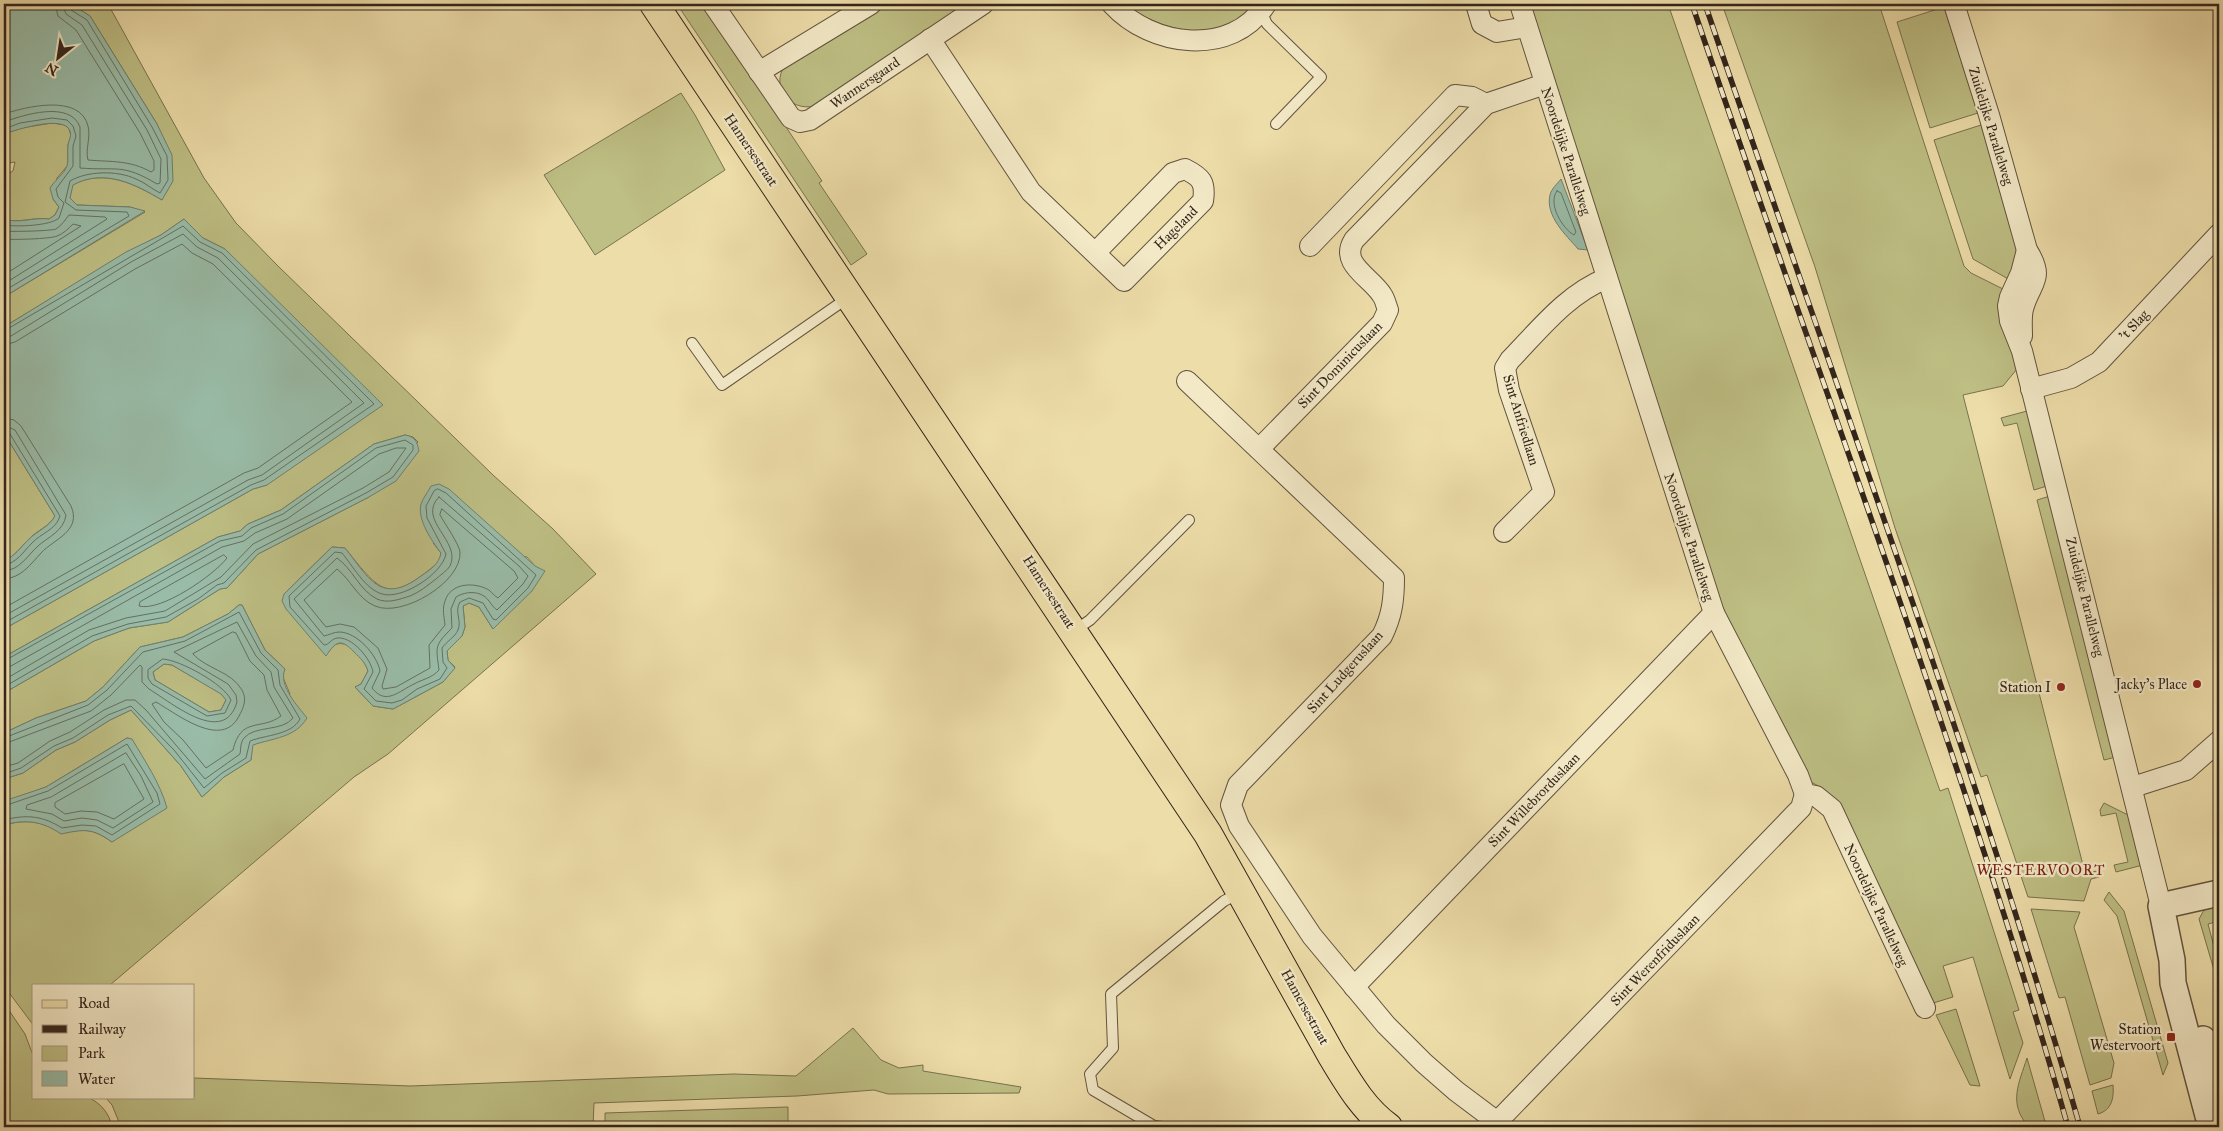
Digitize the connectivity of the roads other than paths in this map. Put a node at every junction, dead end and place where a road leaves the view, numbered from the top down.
1 (654, 4) edge
2 (713, 4) edge
3 (871, 4) edge
4 (983, 4) edge
5 (1112, 4) edge
6 (1476, 4) edge
7 (1520, 4) edge
8 (1954, 4) edge
9 (1264, 8) edge
10 (1527, 27) junction
11 (930, 39) junction
12 (759, 72) junction
13 (1545, 84) junction
14 (1486, 104) junction
15 (1276, 124) dead end
16 (2219, 234) edge
17 (1351, 251) junction
18 (1095, 254) junction
19 (1607, 278) junction
20 (849, 297) junction
21 (692, 342) dead end
22 (1187, 381) dead end
23 (2031, 389) junction
24 (1259, 449) junction
25 (1188, 520) dead end
26 (1504, 532) dead end
27 (1714, 613) junction
28 (1074, 631) junction
29 (2219, 741) edge
30 (2133, 787) junction
31 (1805, 794) junction
32 (1242, 892) junction
33 (2219, 893) edge
34 (2162, 906) junction
35 (2172, 960) junction
36 (1354, 987) junction
37 (1925, 1008) dead end
38 (2219, 1087) edge
39 (1377, 1124) edge
40 (1501, 1125) edge
41 (1162, 1127) edge
42 (2211, 1127) edge

1 - 20 main road, Hamersestraat
2 - 12 street, Wannersgaard
3 - 12 street
4 - 11 street, Wannersgaard
5 - 9 street
6 - 10 street
7 - 10 street, Noordelijke Parallelweg
8 - 23 street, Zuidelijke Parallelweg
9 - 15 lane
10 - 13 street, Noordelijke Parallelweg
11 - 12 street, Wannersgaard
11 - 18 street, Hageland
13 - 14 street
13 - 19 street, Noordelijke Parallelweg
14 - 17 street
14 - 17 street
16 - 23 street, 't Slag
17 - 24 street, Sint Dominicuslaan
18 - 18 street, Hageland
19 - 26 street, Sint Anfriedlaan
19 - 27 street, Noordelijke Parallelweg
20 - 21 lane
20 - 28 main road, Hamersestraat
22 - 24 street, Sint Ludgeruslaan
23 - 30 street, Zuidelijke Parallelweg
24 - 36 street, Sint Ludgeruslaan
25 - 28 lane
27 - 31 street, Noordelijke Parallelweg
27 - 36 street, Sint Willebrorduslaan
28 - 32 main road, Hamersestraat
29 - 30 street
30 - 34 street, Zuidelijke Parallelweg
31 - 37 street, Noordelijke Parallelweg
31 - 40 street, Sint Werenfriduslaan
32 - 39 main road, Hamersestraat
32 - 41 lane
33 - 34 street
34 - 35 street, Zuidelijke Parallelweg
35 - 38 street, Zuidelijke Parallelweg
35 - 42 street, Zuidelijke Parallelweg
36 - 40 street

